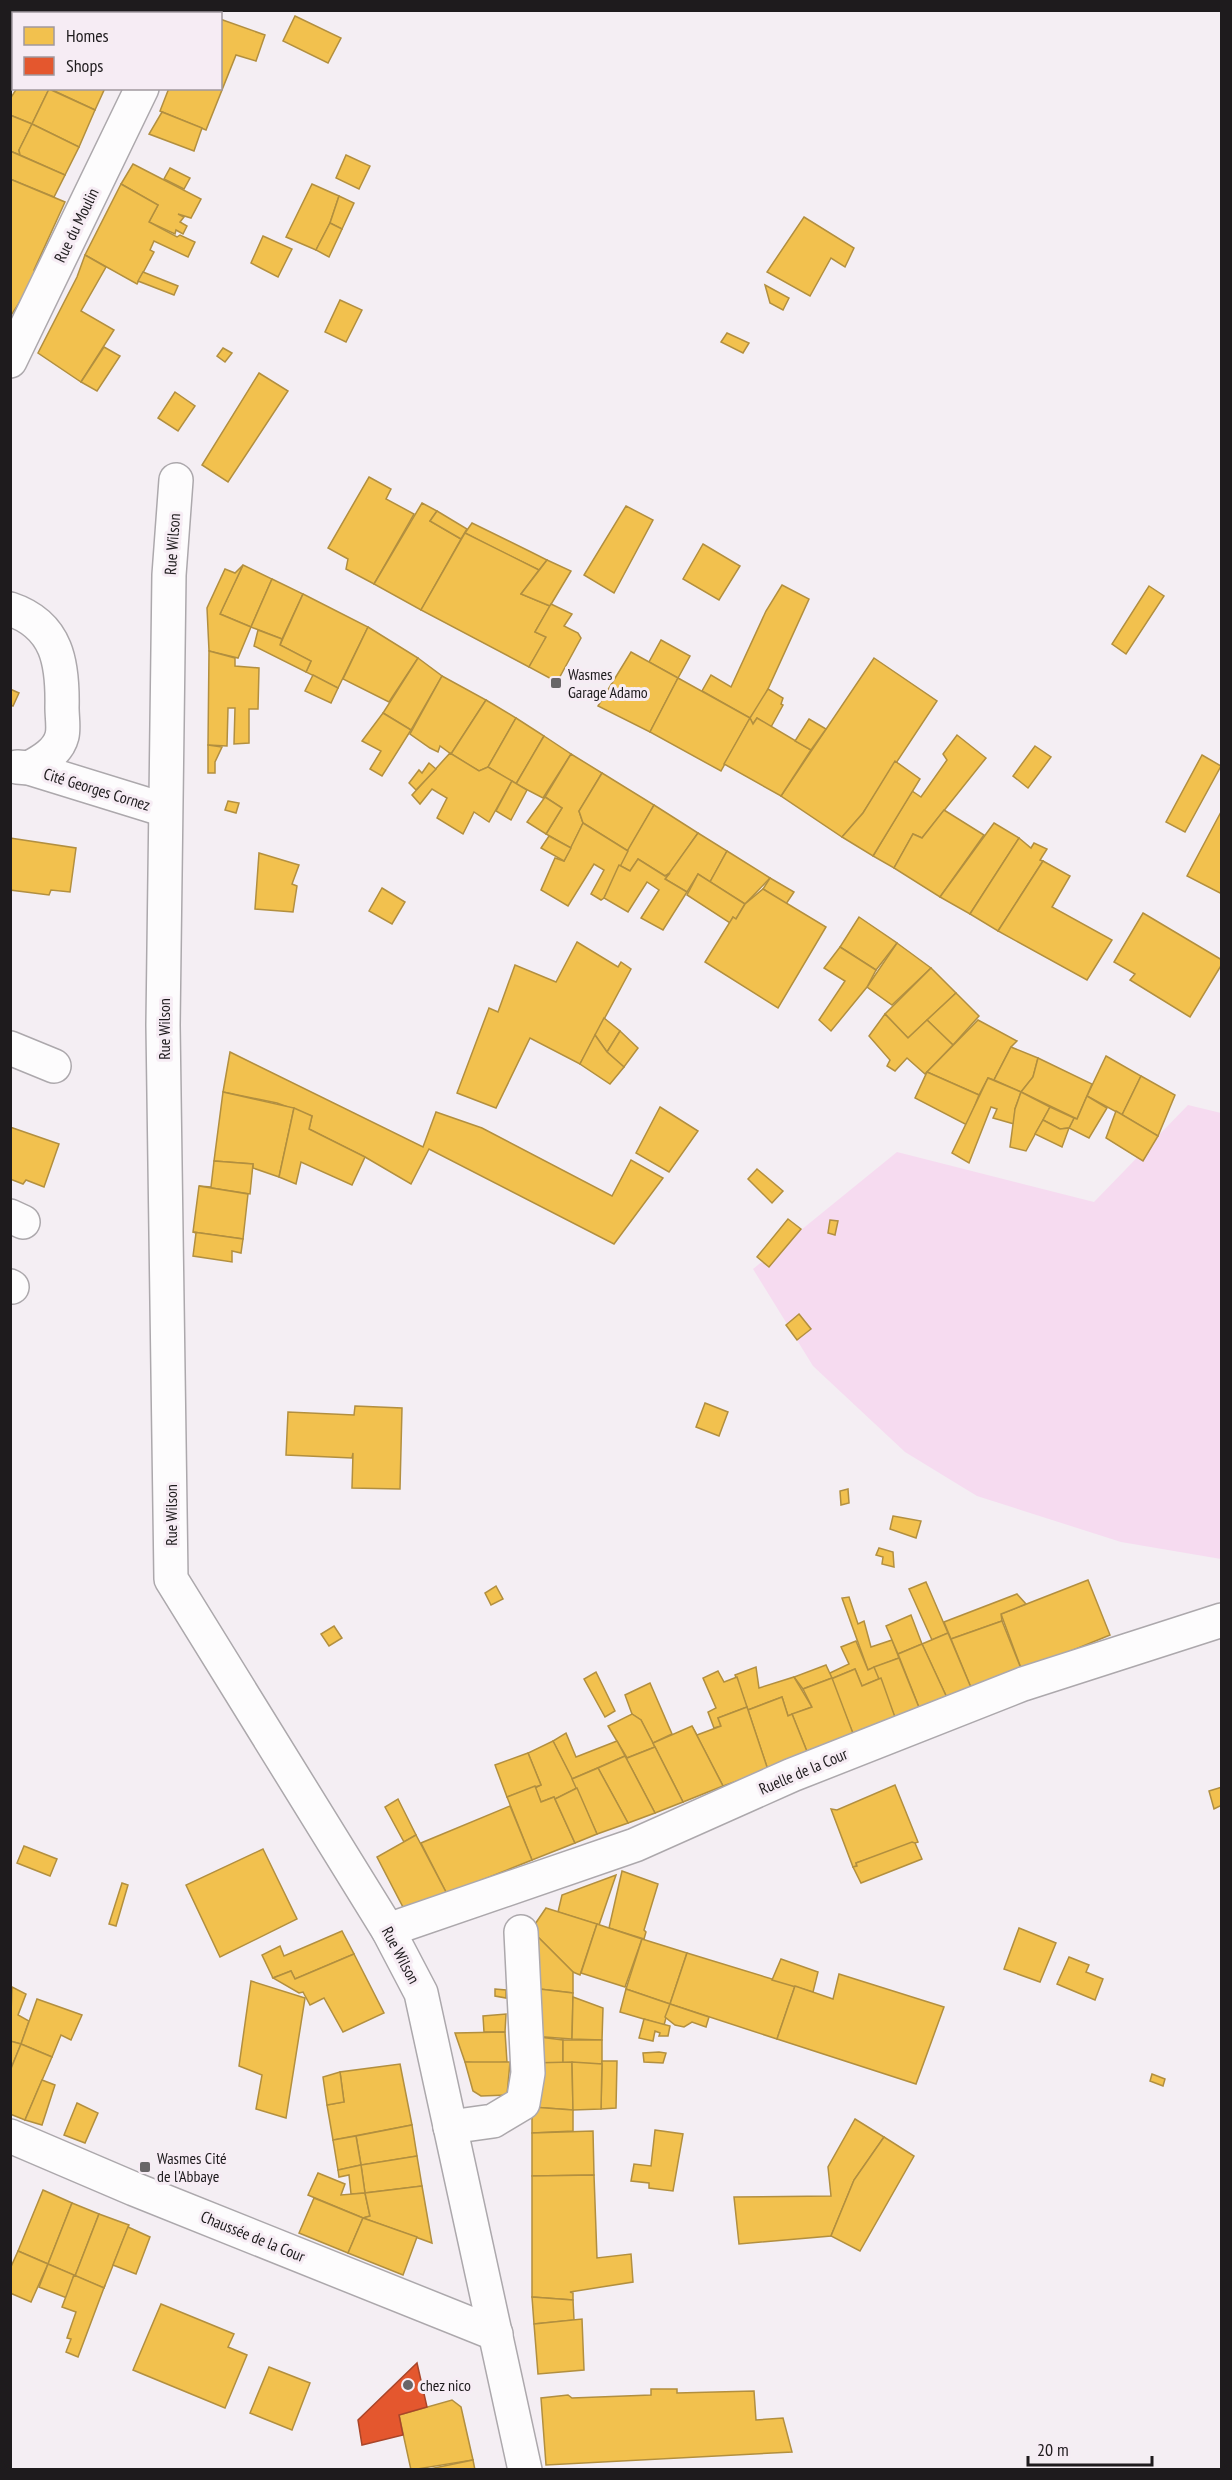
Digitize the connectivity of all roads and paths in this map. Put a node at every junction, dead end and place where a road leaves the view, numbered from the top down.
1 (141, 90) edge
2 (10, 361) edge
3 (177, 480) dead end
4 (10, 609) edge
5 (20, 767) edge
6 (165, 810) junction
7 (10, 1048) edge
8 (54, 1066) dead end
9 (1221, 1620) edge
10 (388, 1930) junction
11 (521, 1932) dead end
12 (450, 2127) junction
13 (10, 2136) edge
14 (496, 2334) junction
15 (525, 2469) edge

1 - 2 street, Rue du Moulin
3 - 6 street, Rue Wilson
4 - 5 street, Cité Georges Cornez
5 - 6 street, Cité Georges Cornez
6 - 10 street, Rue Wilson
7 - 8 street
9 - 10 street, Ruelle de la Cour
10 - 12 street, Rue Wilson
11 - 12 street
12 - 14 street, Rue Wilson
13 - 14 street, Chaussée de la Cour
14 - 15 street, Rue Wilson

